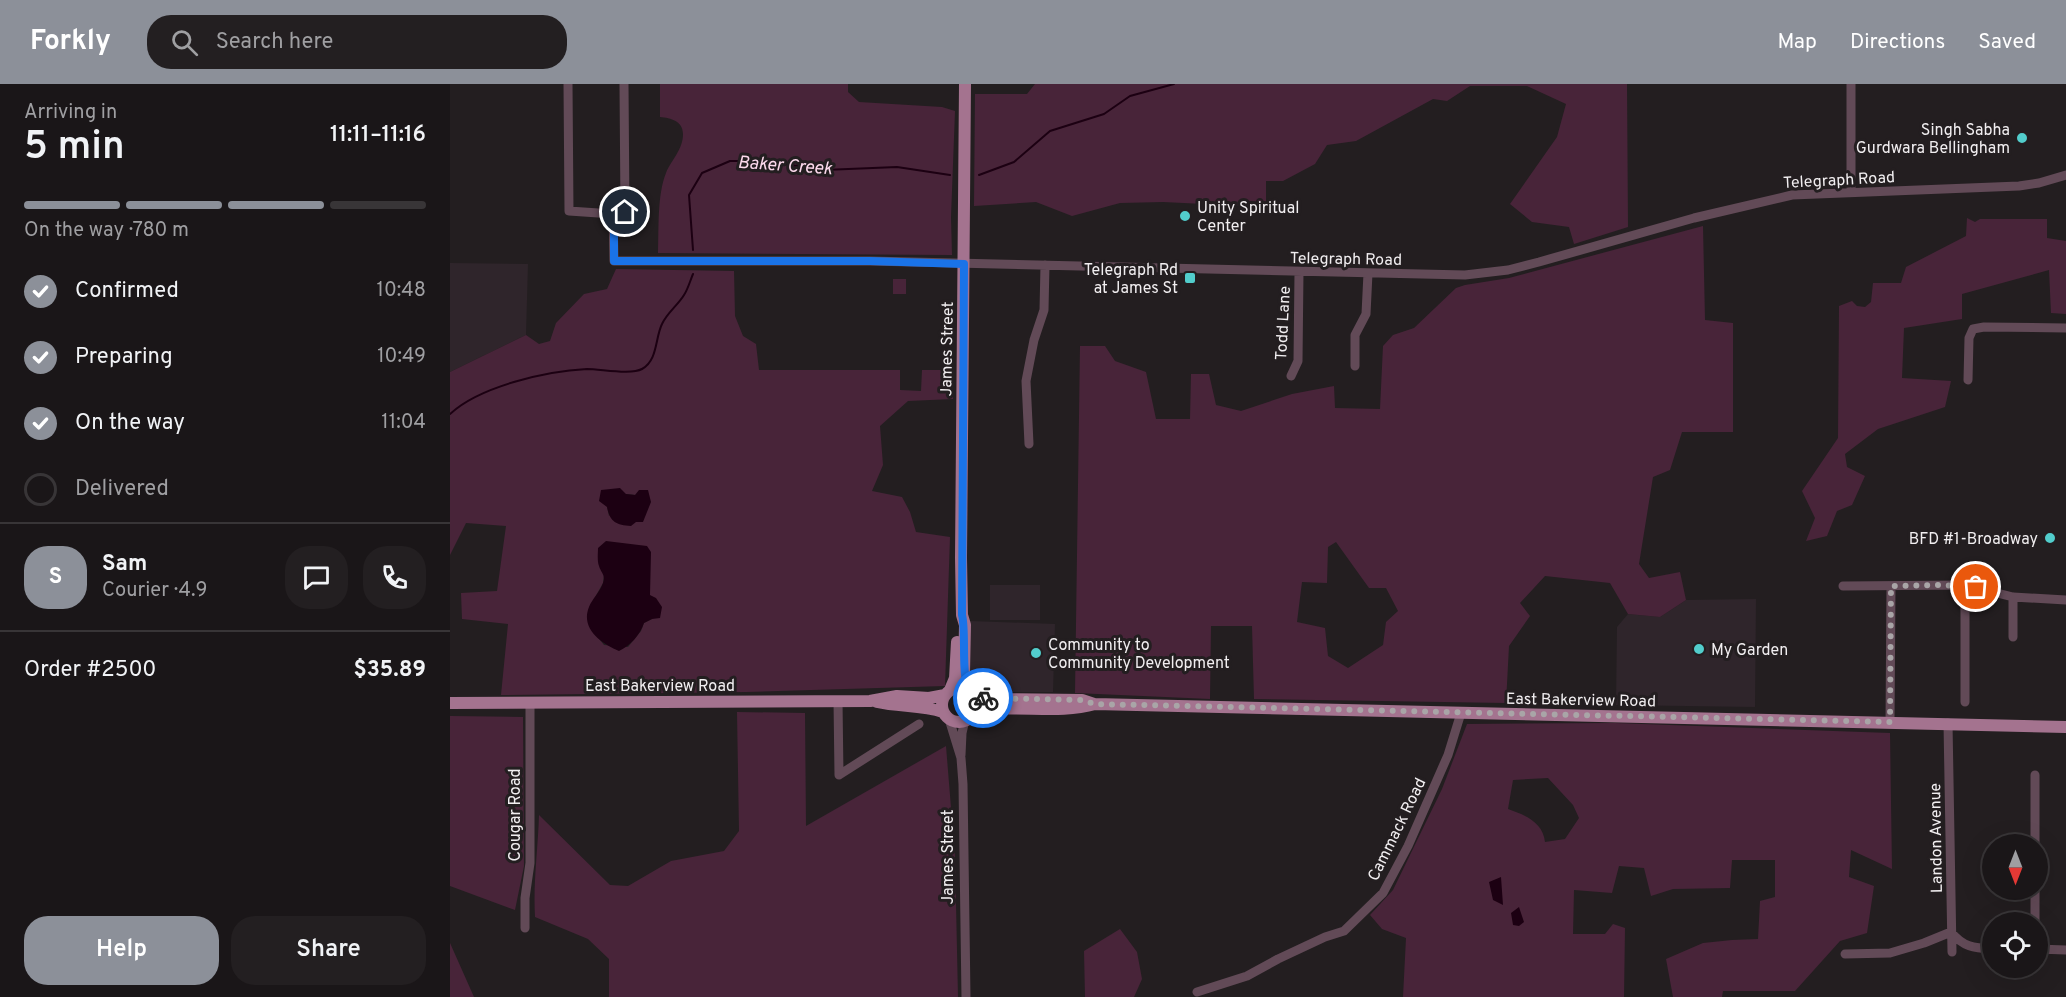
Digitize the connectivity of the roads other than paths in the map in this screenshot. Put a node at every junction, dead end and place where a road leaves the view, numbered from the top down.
1 (568, 84) edge
2 (624, 84) edge
3 (965, 84) edge
4 (1851, 84) edge
5 (2066, 175) edge
6 (1851, 192) junction
7 (614, 214) junction
8 (964, 264) junction
9 (1045, 265) junction
10 (1299, 272) junction
11 (1368, 273) junction
12 (2066, 328) edge
13 (1355, 366) dead end
14 (1291, 376) dead end
15 (1968, 380) dead end
16 (1029, 444) dead end
17 (1843, 585) dead end
18 (1965, 585) junction
19 (1891, 586) junction
20 (2013, 597) junction
21 (2066, 600) edge
22 (962, 615) junction
23 (2013, 637) dead end
24 (947, 693) junction
25 (971, 694) junction
26 (838, 701) junction
27 (870, 701) junction
28 (1965, 702) dead end
29 (450, 703) edge
30 (530, 703) junction
31 (1095, 704) junction
32 (1461, 713) junction
33 (946, 715) junction
34 (970, 716) junction
35 (1890, 722) junction
36 (1948, 723) junction
37 (919, 724) dead end
38 (2066, 727) edge
39 (961, 758) junction
40 (2035, 775) dead end
41 (2035, 834) edge
42 (525, 928) dead end
43 (1951, 932) junction
44 (1982, 948) edge
45 (2048, 949) edge
46 (2066, 950) edge
47 (1952, 952) dead end
48 (1845, 954) dead end
49 (1197, 992) dead end
50 (966, 997) edge

1 - 7 street
2 - 7 street
3 - 8 main road, James Street
4 - 6 street
5 - 6 street, Telegraph Road
6 - 11 street, Telegraph Road
7 - 8 street, Telegraph Road
8 - 9 street, Telegraph Road
8 - 22 main road, James Street
9 - 10 street, Telegraph Road
9 - 16 street
10 - 11 street, Telegraph Road
10 - 14 street, Todd Lane
11 - 13 street
12 - 15 street
17 - 19 street
18 - 19 street
18 - 20 street
18 - 28 street
19 - 35 street
20 - 21 street
20 - 23 street
22 - 24 main road, James Street
22 - 25 main road, James Street
24 - 25 main road
24 - 27 main road, East Bakerview Road
24 - 33 main road
25 - 31 main road, East Bakerview Road
25 - 34 main road
26 - 27 main road, East Bakerview Road
26 - 30 main road, East Bakerview Road
26 - 37 street
27 - 33 main road, East Bakerview Road
29 - 30 main road, East Bakerview Road
30 - 42 street, Cougar Road
31 - 32 main road, East Bakerview Road
31 - 34 main road, East Bakerview Road
32 - 35 main road, East Bakerview Road
32 - 49 street, Cammack Road
33 - 34 main road
33 - 39 street, James Street
34 - 39 street
35 - 36 main road, East Bakerview Road
36 - 38 main road, East Bakerview Road
36 - 43 street, Landon Avenue
39 - 50 street, James Street
40 - 41 street
43 - 44 street
43 - 47 street, Landon Avenue
43 - 48 street
45 - 46 street

